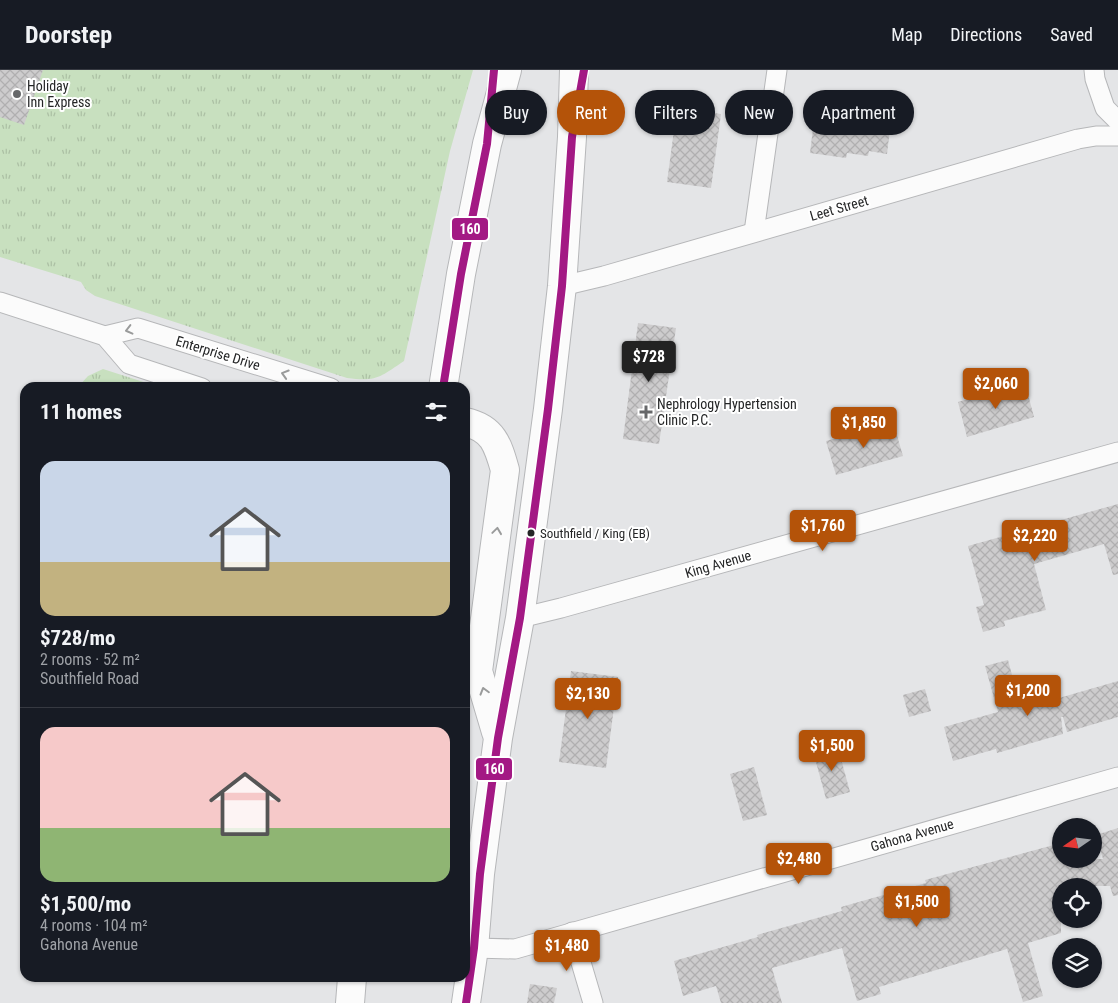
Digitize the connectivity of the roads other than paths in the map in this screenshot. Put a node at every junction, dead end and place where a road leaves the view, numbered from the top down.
1 (494, 70) edge
2 (507, 70) edge
3 (574, 70) edge
4 (584, 70) edge
5 (777, 70) edge
6 (1094, 70) edge
7 (1118, 121) edge
8 (572, 136) junction
9 (1118, 136) edge
10 (487, 144) junction
11 (754, 232) junction
12 (562, 286) junction
13 (0, 302) edge
14 (105, 336) junction
15 (184, 382) edge
16 (312, 382) edge
17 (444, 382) edge
18 (470, 423) edge
19 (1118, 452) edge
20 (520, 618) junction
21 (498, 738) junction
22 (1118, 777) edge
23 (472, 873) edge
24 (572, 932) junction
25 (474, 948) junction
26 (470, 976) edge
27 (352, 982) edge
28 (469, 982) edge
29 (350, 1003) edge
30 (466, 1003) edge
31 (593, 1003) edge

1 - 10 highway
2 - 10 highway
3 - 8 highway
4 - 8 highway
5 - 11 street
6 - 7 street
8 - 12 highway
9 - 11 street, Leet Street
10 - 17 highway
11 - 12 street, Leet Street
12 - 20 highway
13 - 14 street
14 - 15 street
16 -> 14 street, Enterprise Drive
21 -> 18 highway
19 - 20 street, King Avenue
20 - 21 highway
21 - 23 highway
22 - 24 street, Gahona Avenue
23 - 25 highway
24 - 25 street, Gahona Avenue
24 - 31 street
25 - 26 highway
27 - 29 highway
28 - 30 highway

